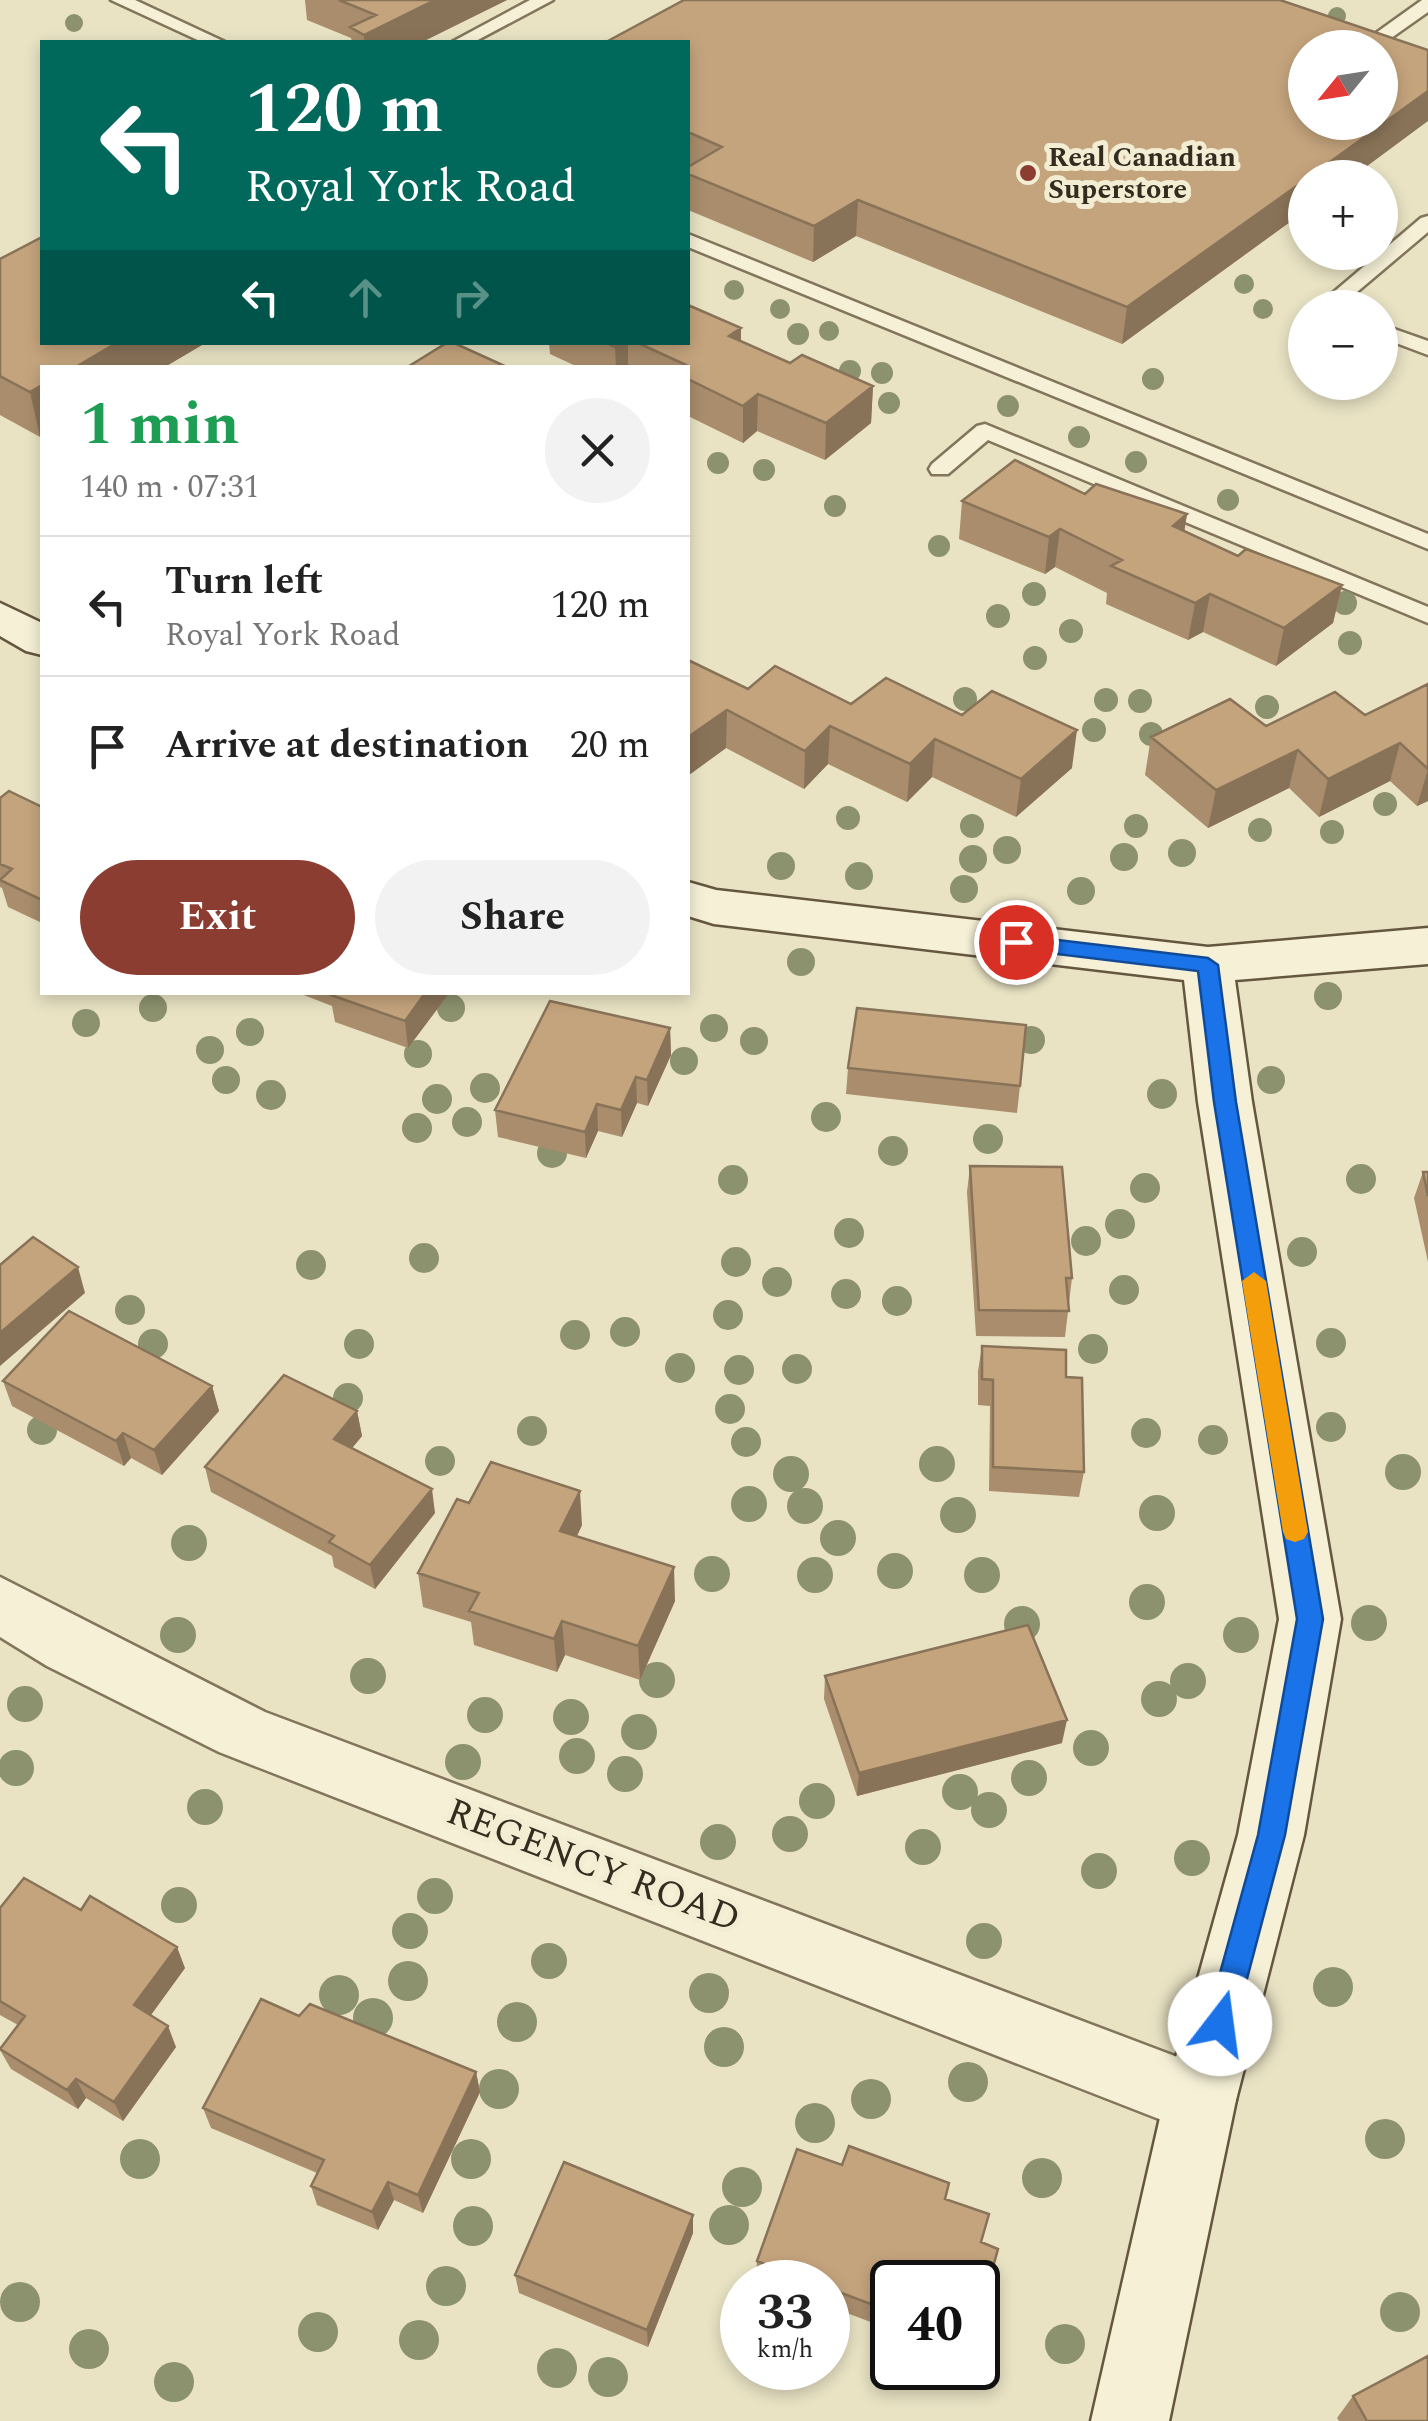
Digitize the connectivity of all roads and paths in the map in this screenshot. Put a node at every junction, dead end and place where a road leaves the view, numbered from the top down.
1 (120, 0) edge
2 (544, 0) edge
3 (1428, 4) edge
4 (1390, 30) edge
5 (211, 40) edge
6 (465, 40) edge
7 (1428, 222) edge
8 (690, 241) edge
9 (1347, 290) edge
10 (1398, 337) edge
11 (1428, 349) edge
12 (940, 469) dead end
13 (1428, 542) edge
14 (1428, 616) edge
15 (0, 617) edge
16 (40, 641) edge
17 (690, 900) edge
18 (1428, 946) edge
19 (1208, 965) junction
20 (0, 1604) edge
21 (1200, 2100) junction
22 (1130, 2421) edge

1 - 5 lane
2 - 6 lane
3 - 4 lane
7 - 9 lane
8 - 13 lane
10 - 11 lane
12 - 14 lane
15 - 16 street
17 - 19 street
18 - 19 street
19 - 21 street
20 - 21 street, REGENCY ROAD
21 - 22 street

